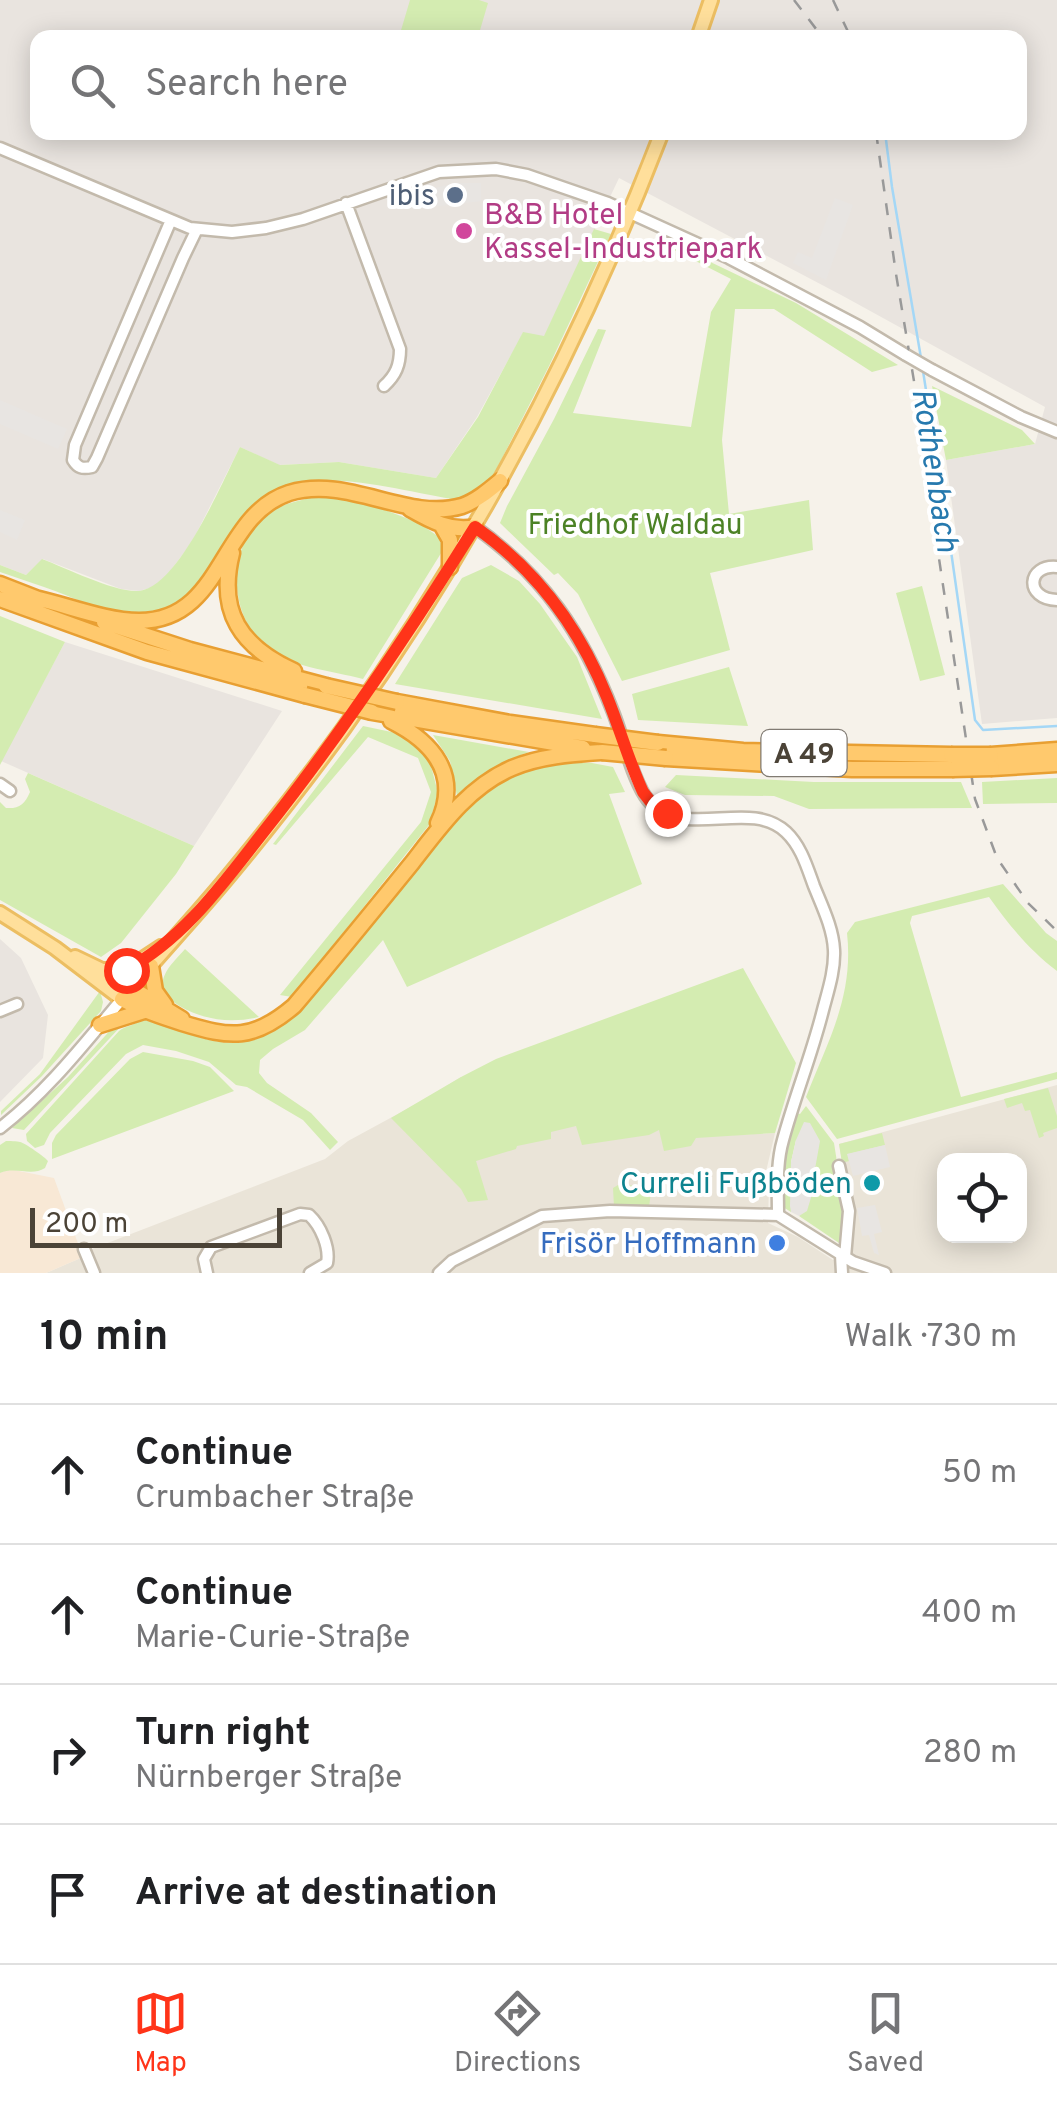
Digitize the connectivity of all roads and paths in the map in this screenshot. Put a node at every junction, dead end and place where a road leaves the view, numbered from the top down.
1 (712, 0) edge
2 (701, 30) edge
3 (659, 140) edge
4 (0, 148) edge
5 (346, 203) junction
6 (630, 214) junction
7 (171, 220) junction
8 (197, 229) junction
9 (384, 386) dead end
10 (1057, 432) edge
11 (500, 481) junction
12 (406, 506) junction
13 (440, 509) junction
14 (442, 526) junction
15 (475, 527) junction
16 (236, 538) junction
17 (450, 567) junction
18 (1057, 567) edge
19 (0, 584) edge
20 (35, 598) junction
21 (0, 600) edge
22 (1057, 600) edge
23 (315, 687) junction
24 (385, 712) junction
25 (1057, 750) edge
26 (602, 752) junction
27 (992, 761) junction
28 (952, 762) junction
29 (1057, 764) edge
30 (430, 838) junction
31 (0, 913) edge
32 (178, 933) junction
33 (151, 966) junction
34 (101, 976) junction
35 (127, 993) junction
36 (17, 1004) dead end
37 (168, 1010) junction
38 (0, 1011) edge
39 (144, 1011) junction
40 (104, 1020) junction
41 (195, 1027) junction
42 (0, 1128) edge
43 (839, 1166) dead end
44 (778, 1215) junction
45 (84, 1249) dead end
46 (848, 1262) edge
47 (94, 1273) edge
48 (207, 1273) edge
49 (310, 1273) edge
50 (438, 1273) edge
51 (842, 1273) edge
52 (885, 1273) edge

1 - 2 main road
3 - 6 main road
4 - 7 street
5 - 6 street
5 - 8 street
5 - 9 street
6 - 10 street, bridge
6 - 11 main road
7 - 8 street
7 - 8 street
11 - 13 highway
11 - 15 main road
12 - 13 highway
12 - 14 highway
12 - 16 highway
13 - 15 highway
14 - 15 highway
14 - 17 highway
15 - 17 main road
15 - 44 street
16 - 20 highway
16 - 23 highway
17 - 32 main road
18 - 22 street
19 - 20 highway, A 49
20 - 23 highway, A 49
21 - 23 highway, A 49
23 - 24 highway, A 49, bridge
23 - 24 highway, A 49, bridge
24 - 26 highway, A 49
24 - 28 highway, A 49, bridge
24 - 30 highway
25 - 27 highway, A 49
26 - 28 highway, A 49, bridge
26 - 30 highway
27 - 28 highway, A 49, bridge
27 - 29 highway, A 49
30 - 41 highway
31 - 34 main road
32 - 33 main road
32 - 34 main road
33 - 35 main road
33 - 37 highway
34 - 35 main road
34 - 40 street
35 - 37 highway
35 - 39 highway
35 - 40 street
36 - 38 street
37 - 41 highway
39 - 40 highway
39 - 41 highway
40 - 42 street
43 - 46 street
44 - 46 street
44 - 50 street
45 - 47 street
46 - 51 street
46 - 52 street
48 - 49 street

